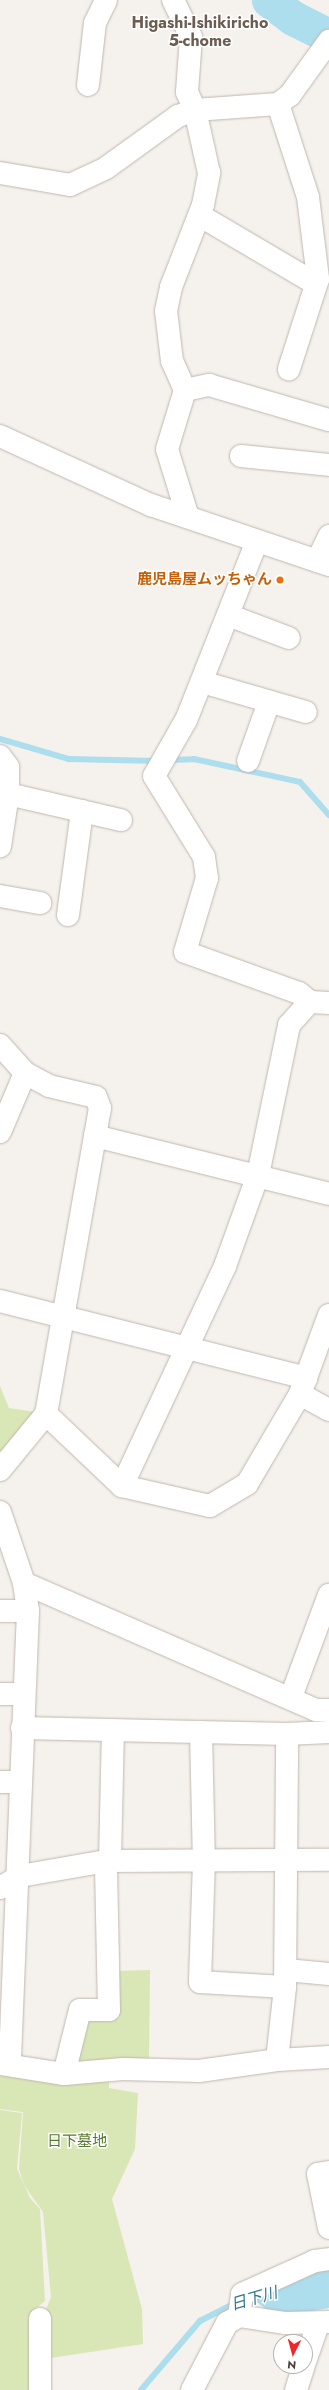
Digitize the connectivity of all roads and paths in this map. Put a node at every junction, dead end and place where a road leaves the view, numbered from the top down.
1 (106, 0) edge
2 (174, 0) edge
3 (325, 53) edge
4 (88, 85) dead end
5 (278, 104) junction
6 (195, 110) junction
7 (0, 173) edge
8 (199, 215) junction
9 (316, 284) junction
10 (289, 369) dead end
11 (185, 390) junction
12 (329, 420) edge
13 (0, 436) edge
14 (241, 456) dead end
15 (329, 464) edge
16 (188, 517) junction
17 (329, 536) edge
18 (257, 541) junction
19 (323, 563) edge
20 (228, 615) junction
21 (289, 638) dead end
22 (202, 682) junction
23 (269, 702) junction
24 (306, 712) dead end
25 (0, 756) edge
26 (248, 761) dead end
27 (8, 794) junction
28 (82, 811) junction
29 (121, 820) dead end
30 (0, 846) edge
31 (0, 896) edge
32 (40, 903) dead end
33 (68, 915) dead end
34 (319, 1003) edge
35 (0, 1045) edge
36 (25, 1073) junction
37 (0, 1132) edge
38 (95, 1136) junction
39 (258, 1175) junction
40 (329, 1194) edge
41 (0, 1301) edge
42 (329, 1315) edge
43 (66, 1317) junction
44 (188, 1346) junction
45 (303, 1386) junction
46 (329, 1410) edge
47 (46, 1414) junction
48 (0, 1470) edge
49 (122, 1486) junction
50 (0, 1512) edge
51 (24, 1583) junction
52 (329, 1595) edge
53 (0, 1611) edge
54 (28, 1611) junction
55 (0, 1694) edge
56 (24, 1694) junction
57 (290, 1697) junction
58 (329, 1710) edge
59 (22, 1728) junction
60 (113, 1731) junction
61 (201, 1732) junction
62 (329, 1732) edge
63 (287, 1734) junction
64 (11, 1782) edge
65 (288, 1860) junction
66 (329, 1860) edge
67 (108, 1861) junction
68 (204, 1861) junction
69 (20, 1876) junction
70 (0, 1888) edge
71 (329, 1974) edge
72 (286, 1978) junction
73 (329, 2057) edge
74 (277, 2060) junction
75 (5, 2064) edge
76 (64, 2074) junction
77 (329, 2172) edge
78 (329, 2228) edge
79 (329, 2259) edge
80 (240, 2307) junction
81 (40, 2319) dead end
82 (323, 2323) edge
83 (313, 2345) edge
84 (301, 2374) edge
85 (40, 2390) edge
86 (192, 2390) edge
87 (296, 2390) edge

1 - 4 street
2 - 6 street
3 - 5 street
5 - 6 street
5 - 9 street
6 - 7 street
6 - 8 street
8 - 9 street
8 - 11 street
9 - 10 street
11 - 12 street
11 - 16 street
13 - 16 street
14 - 15 street
16 - 18 street
17 - 19 street
18 - 19 street
18 - 20 street
20 - 21 street
20 - 22 street
22 - 23 street
22 - 34 street
23 - 24 street
23 - 26 street
25 - 27 street
27 - 28 street
27 - 30 street
28 - 29 street
28 - 33 street
31 - 32 street
34 - 39 street
35 - 36 street
36 - 37 street
36 - 38 street
38 - 39 street
38 - 43 street
39 - 40 street
39 - 44 street
41 - 43 street
42 - 45 street
43 - 44 street
43 - 47 street
44 - 45 street
44 - 49 street
45 - 46 street
45 - 49 street
47 - 48 street
47 - 49 street
50 - 51 street
51 - 54 street
51 - 57 street
52 - 57 street
53 - 54 street
54 - 56 street
55 - 56 street
56 - 59 street
57 - 58 street
59 - 60 street
59 - 64 street
60 - 61 street
60 - 67 street
61 - 63 street
61 - 68 street
62 - 63 street
63 - 65 street
64 - 69 street
65 - 66 street
65 - 68 street
65 - 72 street
67 - 68 street
67 - 69 street
67 - 76 street
68 - 72 street
69 - 70 street
69 - 75 street
71 - 72 street
72 - 74 street
73 - 74 street
74 - 76 street
75 - 76 street
77 - 78 street
79 - 80 street
80 - 82 street
80 - 86 street
81 - 85 street
82 - 83 street
84 - 87 street

